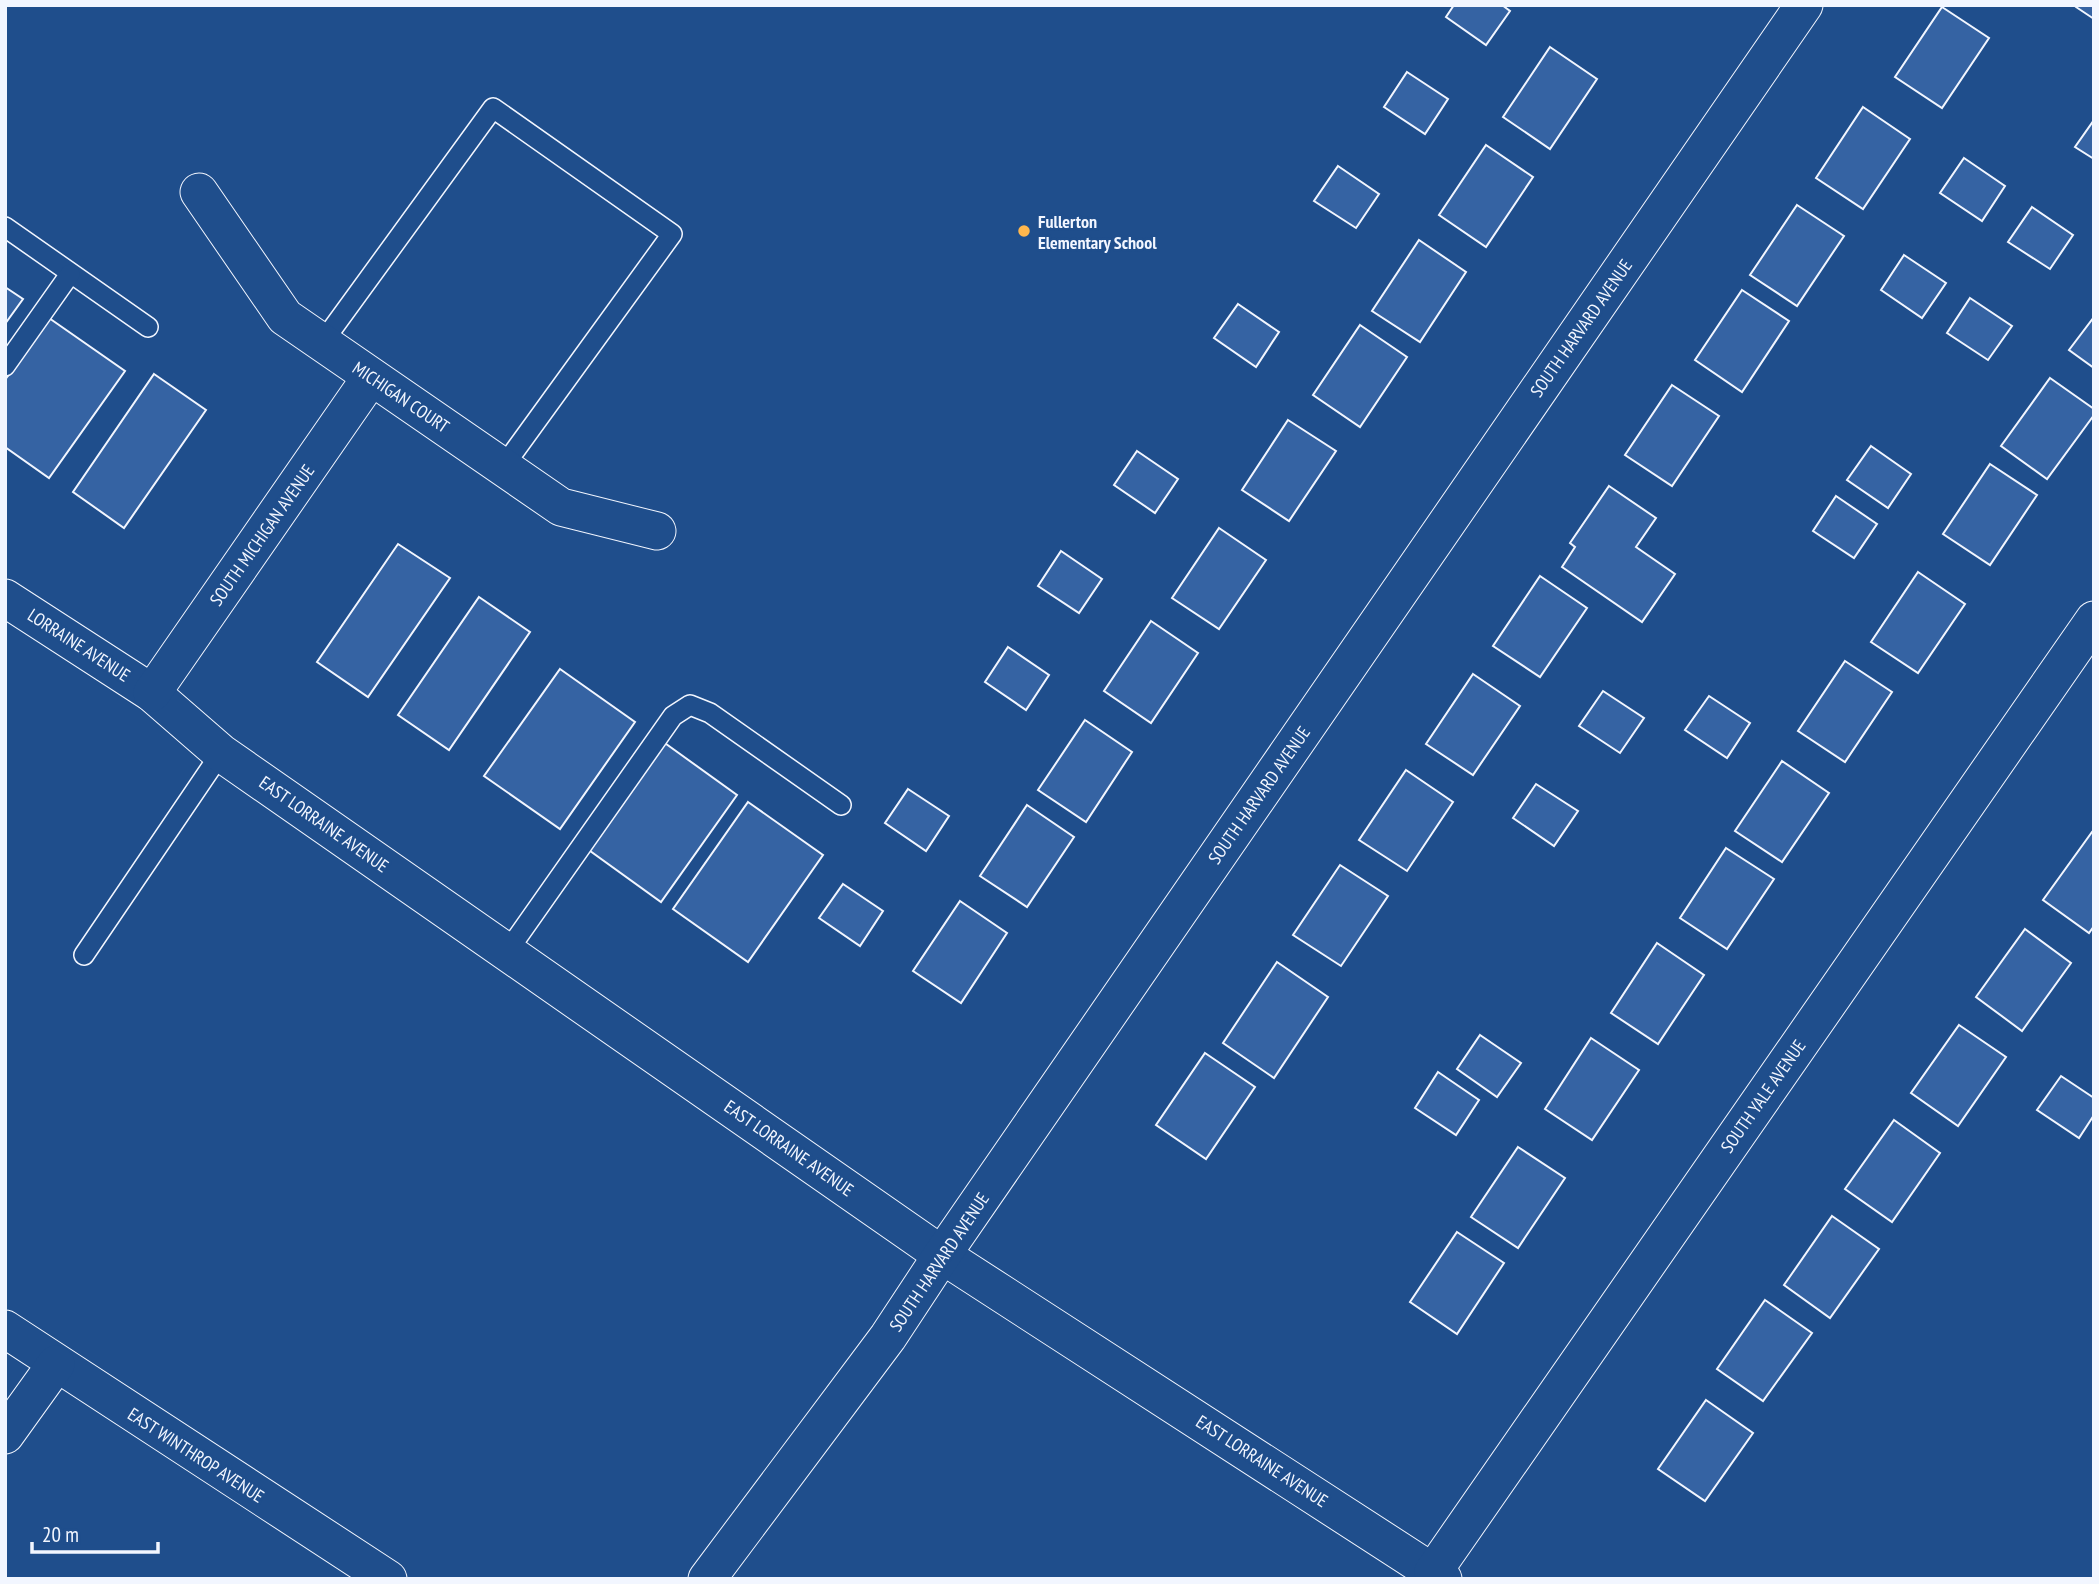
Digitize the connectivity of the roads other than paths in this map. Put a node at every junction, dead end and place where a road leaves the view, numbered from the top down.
1 (1804, 5) edge
2 (199, 192) dead end
3 (5, 227) edge
4 (70, 274) junction
5 (148, 327) dead end
6 (322, 343) junction
7 (5, 366) edge
8 (371, 377) junction
9 (503, 467) junction
10 (657, 531) dead end
11 (5, 598) edge
12 (2094, 620) edge
13 (152, 693) junction
14 (221, 752) junction
15 (841, 805) dead end
16 (507, 952) junction
17 (84, 955) dead end
18 (942, 1255) junction
19 (5, 1329) edge
20 (57, 1364) junction
21 (5, 1435) edge
22 (1438, 1575) edge
23 (388, 1579) edge
24 (707, 1579) edge

1 - 18 street, SOUTH HARVARD AVENUE
2 - 6 street, MICHIGAN COURT
3 - 4 lane
4 - 5 lane
4 - 7 lane
6 - 8 street, MICHIGAN COURT
6 - 9 lane
8 - 9 street, MICHIGAN COURT
8 - 13 street, SOUTH MICHIGAN AVENUE
9 - 10 street, MICHIGAN COURT
11 - 13 street, LORRAINE AVENUE
12 - 22 street, SOUTH YALE AVENUE
13 - 14 street, EAST LORRAINE AVENUE
14 - 16 street, EAST LORRAINE AVENUE
14 - 17 lane
15 - 16 lane
16 - 18 street, EAST LORRAINE AVENUE
18 - 22 street, EAST LORRAINE AVENUE
18 - 24 street, SOUTH HARVARD AVENUE
19 - 20 street, EAST WINTHROP AVENUE
20 - 21 street
20 - 23 street, EAST WINTHROP AVENUE

